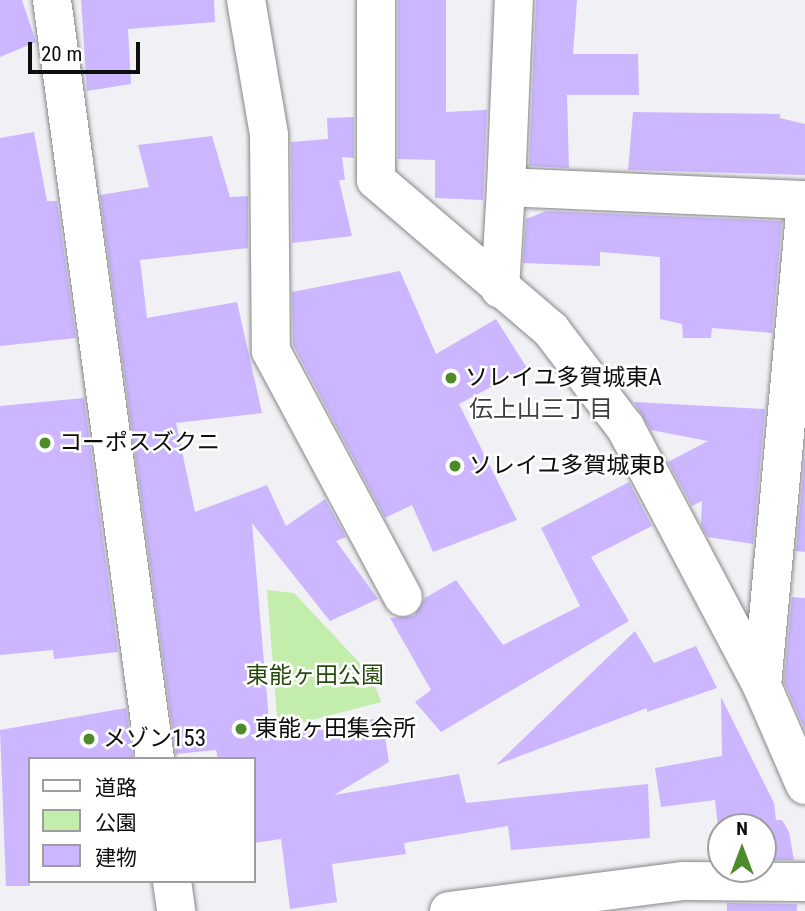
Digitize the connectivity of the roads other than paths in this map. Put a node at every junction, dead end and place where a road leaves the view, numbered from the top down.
1 (52, 0) edge
2 (246, 0) edge
3 (376, 0) edge
4 (514, 0) edge
5 (506, 187) junction
6 (805, 200) edge
7 (805, 209) edge
8 (500, 289) junction
9 (403, 597) dead end
10 (762, 686) junction
11 (155, 757) edge
12 (805, 785) edge
13 (805, 882) edge
14 (172, 883) edge
15 (459, 910) edge
16 (176, 911) edge

1 - 11 street
2 - 9 street
3 - 8 street
4 - 5 street
5 - 6 street
5 - 8 street
7 - 10 street
8 - 10 street
10 - 12 street
13 - 15 street
14 - 16 street

